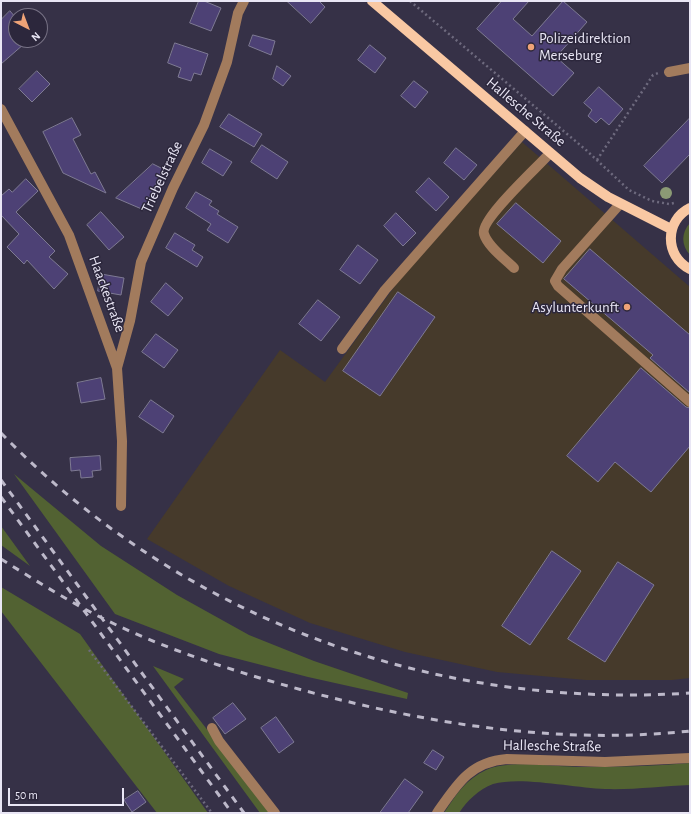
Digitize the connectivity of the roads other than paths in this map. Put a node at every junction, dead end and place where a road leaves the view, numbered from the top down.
1 (244, 1) edge
2 (373, 1) edge
3 (690, 68) edge
4 (669, 72) road end
5 (1, 109) edge
6 (525, 131) junction
7 (550, 153) junction
8 (620, 204) junction
9 (690, 208) edge
10 (671, 229) junction
11 (514, 268) dead end
12 (690, 269) edge
13 (342, 349) dead end
14 (117, 368) junction
15 (690, 402) edge
16 (121, 506) dead end
17 (212, 728) dead end
18 (690, 758) edge
19 (276, 813) edge
20 (437, 813) edge

1 - 14 street, Triebelstraße
2 - 6 main road, Hallesche Straße
3 - 4 street
5 - 14 street, Haackestraße
6 - 7 main road, Hallesche Straße
6 - 13 street
7 - 8 main road, Hallesche Straße
7 - 11 street
8 - 10 main road, Hallesche Straße
8 - 15 street
9 - 10 main road
10 - 12 main road
14 - 16 street, Haackestraße
17 - 19 street
18 - 20 street, Hallesche Straße

